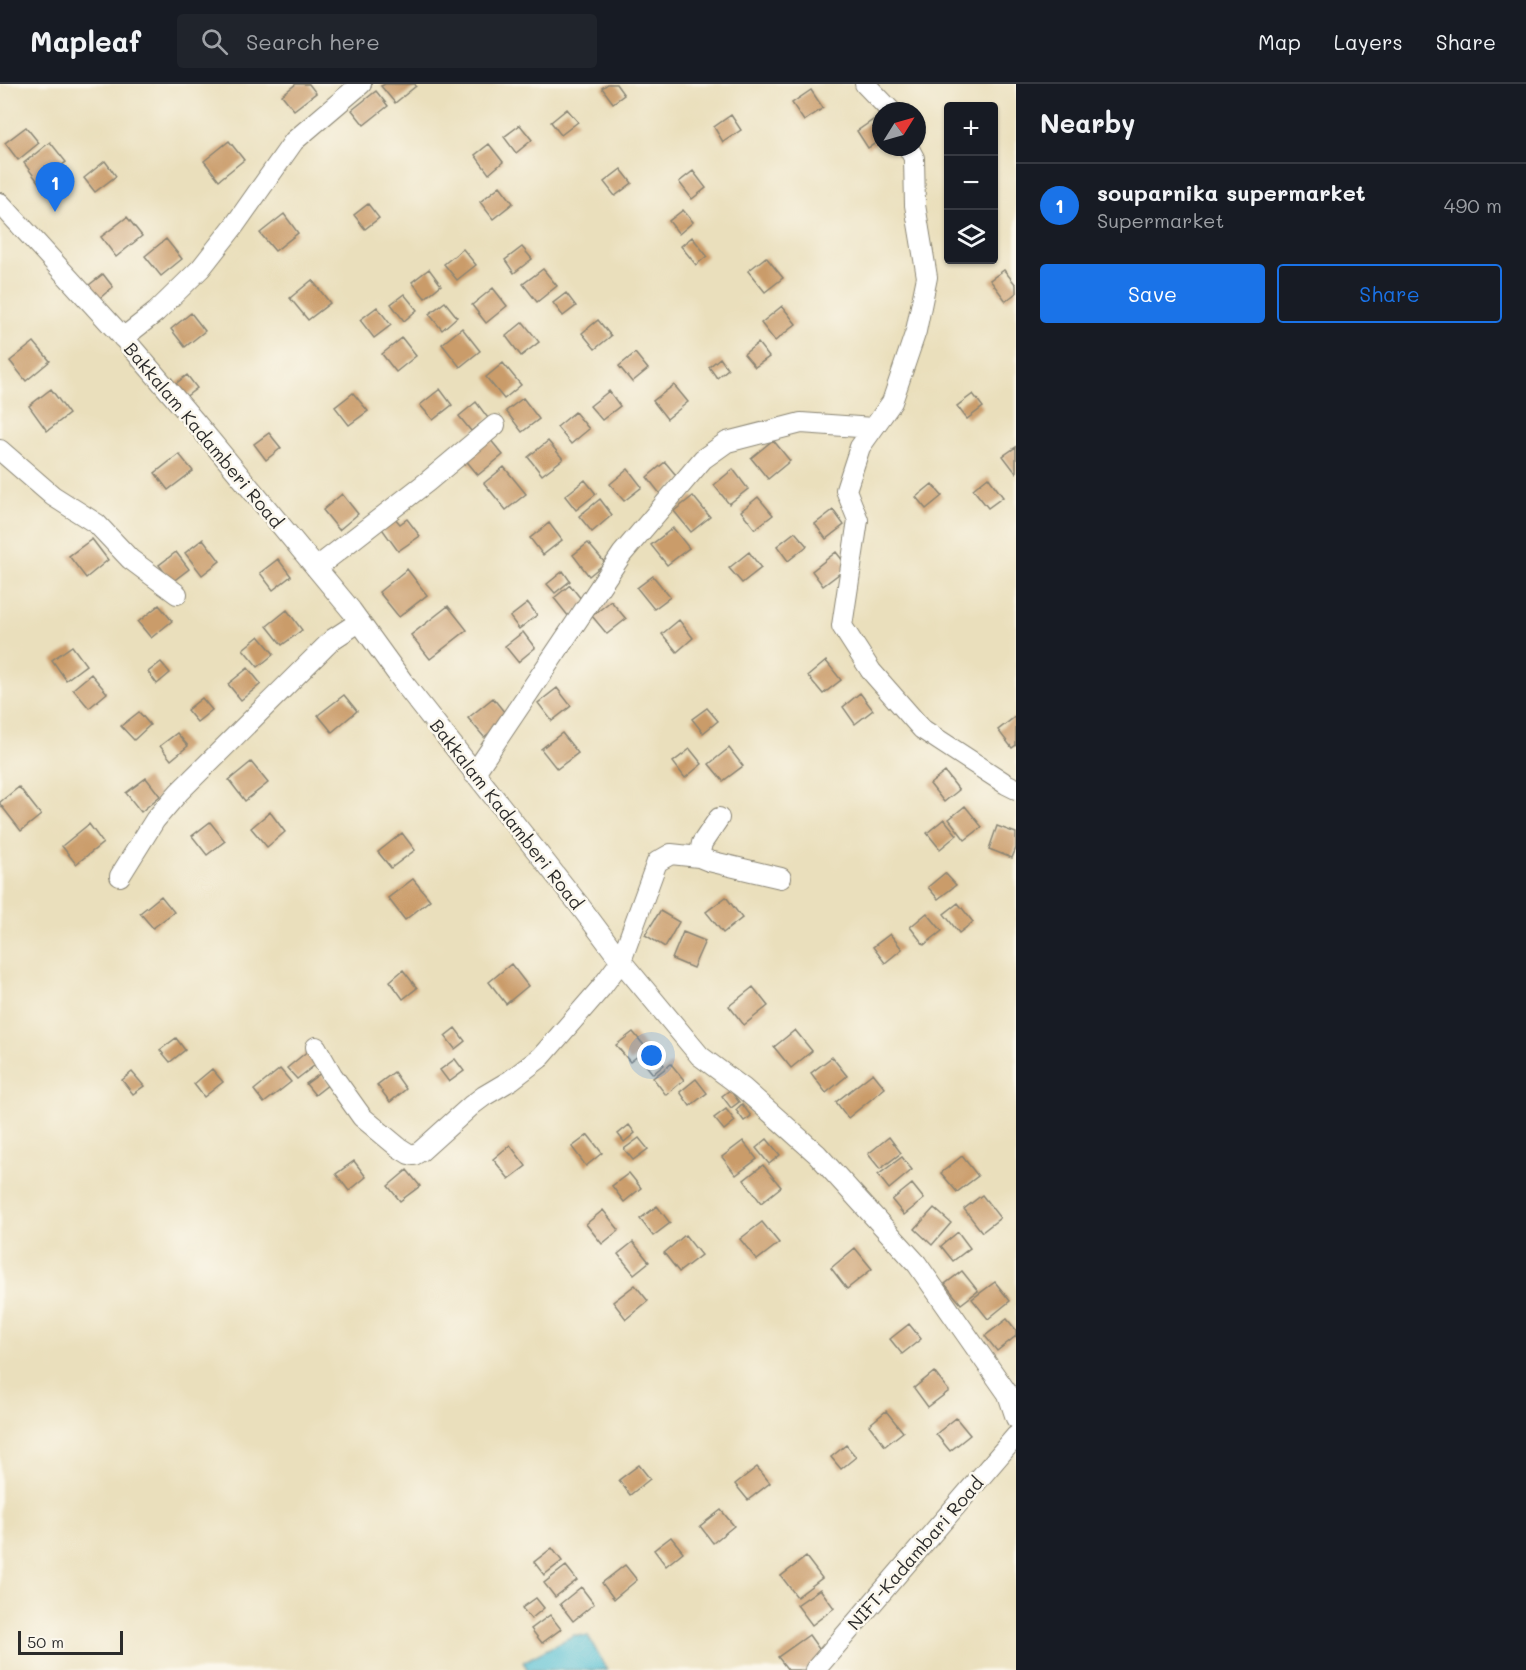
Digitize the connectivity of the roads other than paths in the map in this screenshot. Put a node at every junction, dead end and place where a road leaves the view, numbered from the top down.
1 (361, 84) edge
2 (865, 84) edge
3 (882, 102) edge
4 (913, 156) edge
5 (0, 203) edge
6 (123, 338) junction
7 (495, 425) dead end
8 (873, 428) junction
9 (0, 450) edge
10 (316, 568) junction
11 (177, 594) dead end
12 (360, 622) junction
13 (474, 774) junction
14 (1016, 789) edge
15 (719, 818) dead end
16 (699, 857) junction
17 (120, 876) dead end
18 (781, 878) dead end
19 (621, 961) junction
20 (316, 1047) dead end
21 (1016, 1418) edge
22 (1016, 1436) edge
23 (815, 1670) edge

1 - 6 street
2 - 3 street
4 - 8 street
5 - 6 street, Bakkalam Kadamberi Road
6 - 10 street, Bakkalam Kadamberi Road
7 - 10 street
8 - 13 street
8 - 14 street
9 - 11 street
10 - 12 street, Bakkalam Kadamberi Road
12 - 13 street, Bakkalam Kadamberi Road
12 - 17 street
13 - 19 street, Bakkalam Kadamberi Road
15 - 16 street
16 - 18 street
16 - 19 street
19 - 20 street
19 - 21 street, Bakkalam Kadamberi Road
22 - 23 street, NIFT-Kadambari Road

